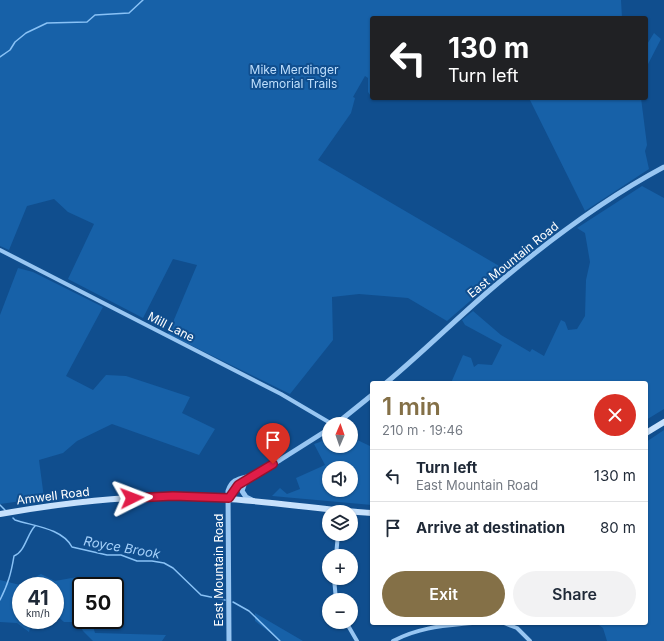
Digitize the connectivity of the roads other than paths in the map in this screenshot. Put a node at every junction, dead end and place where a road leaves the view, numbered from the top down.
1 (664, 167) edge
2 (0, 250) edge
3 (388, 381) edge
4 (370, 397) edge
5 (345, 417) edge
6 (322, 418) edge
7 (664, 422) edge
8 (648, 432) edge
9 (322, 433) edge
10 (250, 476) junction
11 (245, 481) junction
12 (229, 498) junction
13 (254, 501) junction
14 (322, 509) edge
15 (358, 512) edge
16 (370, 512) edge
17 (0, 514) edge
18 (452, 625) edge
19 (509, 625) edge
20 (350, 629) edge
21 (229, 641) edge
22 (356, 641) edge
23 (393, 641) edge
24 (530, 641) edge

1 - 3 street, East Mountain Road
2 - 6 street, Mill Lane
4 - 5 street
7 - 8 main road
9 - 10 street, East Mountain Road
10 - 11 street, East Mountain Road
10 - 12 street, East Mountain Road
11 - 12 street, East Mountain Road
11 - 13 street
12 - 13 main road, Amwell Road
12 - 17 main road, Amwell Road
12 - 21 street, East Mountain Road
13 - 14 main road, Amwell Road
15 - 16 main road, Amwell Road
18 - 23 street
19 - 24 street
20 - 22 street

